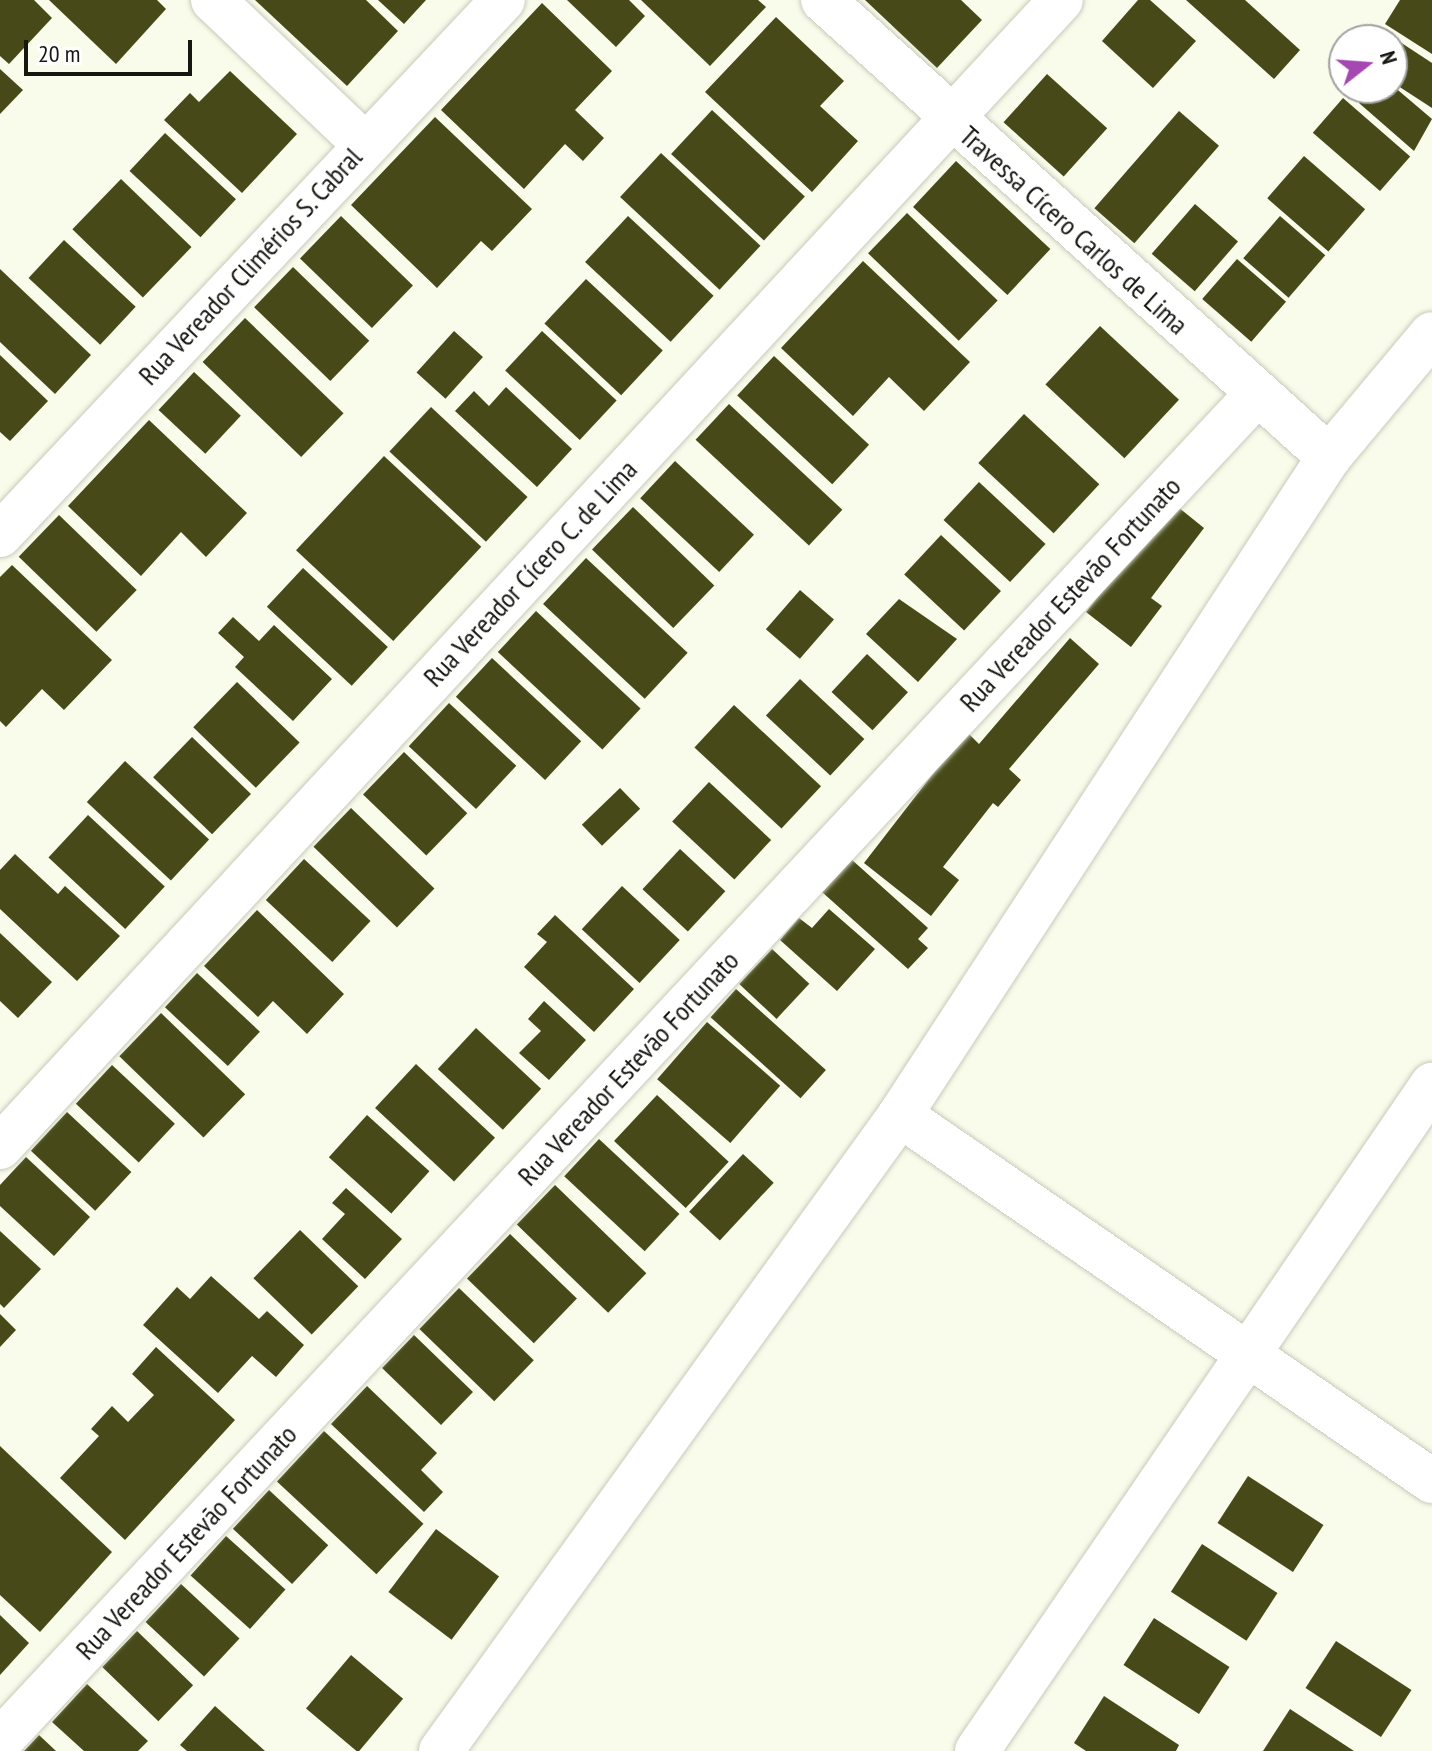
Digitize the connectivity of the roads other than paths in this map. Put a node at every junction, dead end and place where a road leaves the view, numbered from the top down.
1 (213, 0) edge
2 (503, 0) edge
3 (823, 0) edge
4 (1061, 0) edge
5 (950, 117) junction
6 (364, 144) junction
7 (1432, 334) edge
8 (1255, 396) junction
9 (1329, 457) junction
10 (0, 535) edge
11 (1432, 1085) edge
12 (900, 1115) junction
13 (0, 1147) edge
14 (1246, 1352) junction
15 (1432, 1481) edge
16 (0, 1741) edge
17 (441, 1751) edge
18 (977, 1751) edge

1 - 6 street
2 - 6 street, Rua Vereador Climérios S. Cabral
3 - 5 street, Travessa Cícero Carlos de Lima
4 - 5 street, Rua Vereador Cícero C. de Lima
5 - 8 street, Travessa Cícero Carlos de Lima
5 - 13 street, Rua Vereador Cícero C. de Lima
6 - 10 street, Rua Vereador Climérios S. Cabral
7 - 9 street
8 - 9 street, Travessa Cícero Carlos de Lima
8 - 16 street, Rua Vereador Estevão Fortunato
9 - 12 street
11 - 14 street
12 - 14 street
12 - 17 street
14 - 15 street
14 - 18 street

